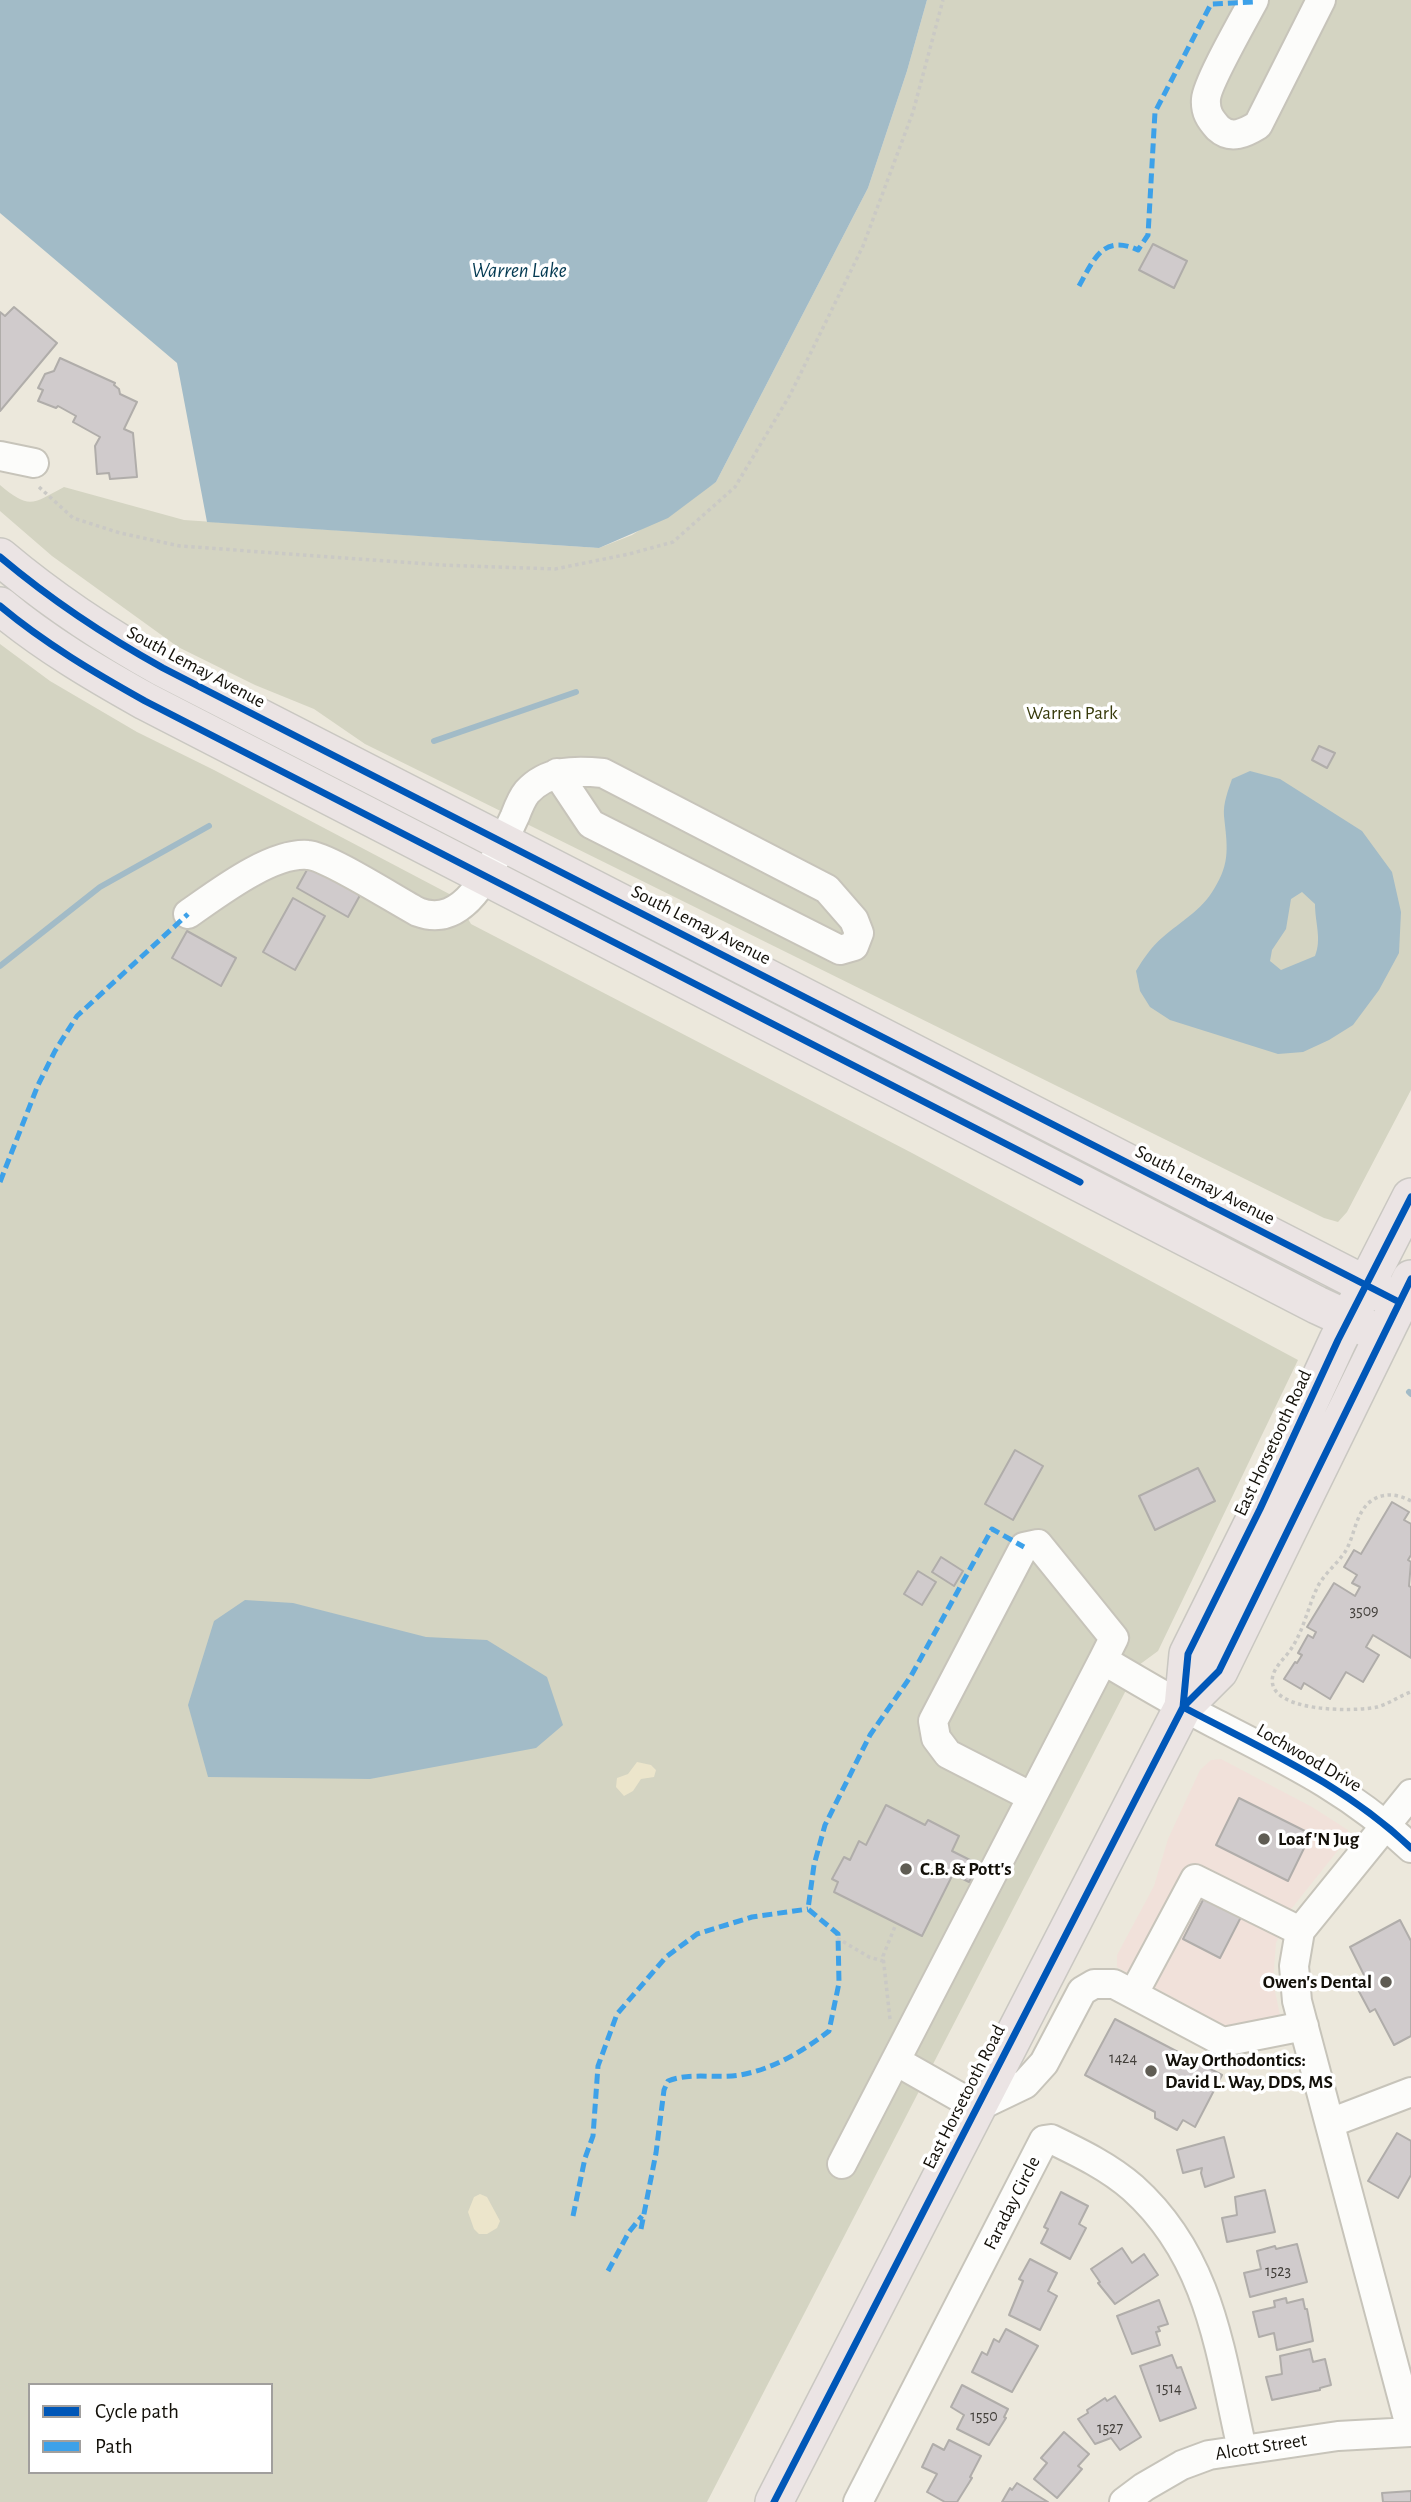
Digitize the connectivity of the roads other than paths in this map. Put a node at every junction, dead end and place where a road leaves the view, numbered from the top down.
1 (1254, 0) edge
2 (1321, 0) edge
3 (0, 456) edge
4 (34, 463) road end
5 (0, 557) edge
6 (0, 606) edge
7 (557, 773) junction
8 (503, 841) junction
9 (484, 877) junction
10 (188, 914) dead end
11 (1411, 1198) edge
12 (1367, 1286) junction
13 (1405, 1290) edge
14 (1348, 1319) junction
15 (1382, 1335) junction
16 (1103, 1660) junction
17 (1183, 1707) junction
18 (1411, 1794) edge
19 (1032, 1797) junction
20 (1387, 1825) junction
21 (1411, 1847) edge
22 (1300, 1931) junction
23 (1134, 1993) junction
24 (1304, 2026) junction
25 (898, 2058) junction
26 (1411, 2092) edge
27 (977, 2107) junction
28 (1330, 2123) junction
29 (842, 2164) dead end
30 (1411, 2431) edge
31 (1242, 2449) junction
32 (774, 2502) edge
33 (858, 2502) edge
34 (1124, 2502) edge

1 - 2 street
3 - 4 street
5 - 8 main road, South Lemay Avenue
6 - 9 main road
7 - 7 street
7 - 8 street
8 - 9 street
8 - 12 main road, South Lemay Avenue
9 - 10 street
9 - 14 main road
11 - 12 main road, East Horsetooth Road
12 - 13 main road, South Lemay Avenue
12 - 14 main road, East Horsetooth Road
13 - 15 main road, East Horsetooth Road
14 - 15 main road
14 - 17 main road, East Horsetooth Road
15 - 17 main road, East Horsetooth Road
16 - 17 street, Lochwood Drive
16 - 19 street
16 - 19 street
17 - 20 street, Lochwood Drive
17 - 27 main road, East Horsetooth Road
18 - 20 street
19 - 25 street
20 - 21 street, Lochwood Drive
20 - 22 street
22 - 23 street
22 - 24 street
23 - 24 street
23 - 27 street
24 - 28 street
25 - 27 street
25 - 29 street
26 - 28 street
27 - 32 main road, East Horsetooth Road
28 - 30 street
30 - 31 street, Alcott Street
31 - 33 street, Faraday Circle
31 - 34 street, Alcott Street

